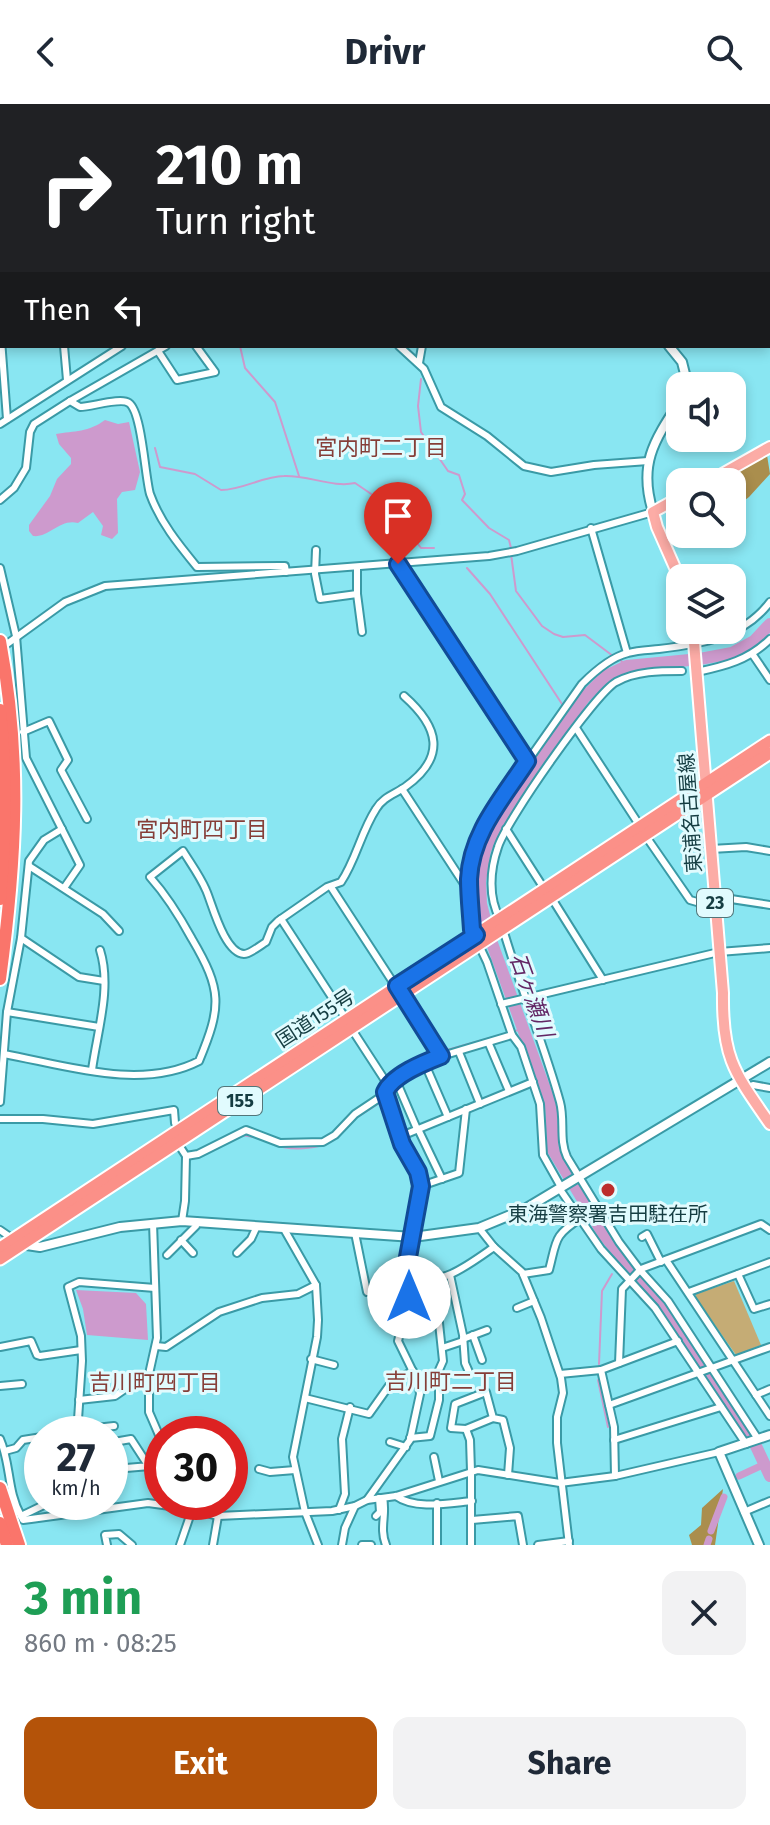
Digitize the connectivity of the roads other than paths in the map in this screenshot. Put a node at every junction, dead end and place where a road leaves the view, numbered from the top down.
1 (64, 348) edge
2 (119, 348) edge
3 (163, 348) edge
4 (197, 348) edge
5 (401, 348) edge
6 (422, 348) edge
7 (671, 348) edge
8 (158, 351) junction
9 (419, 363) junction
10 (2, 367) edge
11 (684, 372) edge
12 (67, 380) junction
13 (70, 401) junction
14 (7, 419) junction
15 (666, 422) edge
16 (0, 424) edge
17 (770, 447) edge
18 (648, 461) junction
19 (733, 468) edge
20 (0, 500) edge
21 (666, 505) edge
22 (653, 512) junction
23 (591, 528) junction
24 (316, 550) dead end
25 (398, 564) junction
26 (673, 564) edge
27 (357, 567) junction
28 (0, 568) edge
29 (316, 570) junction
30 (286, 572) junction
31 (357, 594) junction
32 (770, 602) edge
33 (362, 632) dead end
34 (16, 636) junction
35 (770, 639) edge
36 (4, 642) edge
37 (695, 646) junction
38 (627, 653) junction
39 (753, 655) junction
40 (682, 671) dead end
41 (697, 671) junction
42 (770, 680) edge
43 (404, 696) dead end
44 (0, 710) edge
45 (576, 728) junction
46 (23, 732) junction
47 (770, 741) edge
48 (770, 753) edge
49 (527, 761) junction
50 (402, 789) junction
51 (706, 789) junction
52 (87, 819) dead end
53 (62, 829) junction
54 (506, 829) junction
55 (643, 831) junction
56 (711, 849) junction
57 (770, 851) edge
58 (29, 866) junction
59 (331, 887) junction
60 (64, 888) junction
61 (470, 893) junction
62 (548, 893) junction
63 (0, 899) edge
64 (715, 899) junction
65 (770, 905) edge
66 (281, 919) junction
67 (501, 924) junction
68 (119, 931) dead end
69 (21, 938) junction
70 (478, 939) junction
71 (770, 948) edge
72 (100, 950) dead end
73 (719, 952) junction
74 (0, 979) edge
75 (603, 980) junction
76 (104, 981) junction
77 (399, 991) junction
78 (524, 997) junction
79 (501, 1004) junction
80 (7, 1012) junction
81 (349, 1024) junction
82 (99, 1027) junction
83 (512, 1035) junction
84 (489, 1044) junction
85 (459, 1052) junction
86 (4, 1054) junction
87 (441, 1056) junction
88 (770, 1062) edge
89 (425, 1064) junction
90 (92, 1070) junction
91 (395, 1078) junction
92 (533, 1082) junction
93 (742, 1083) junction
94 (770, 1088) edge
95 (387, 1089) junction
96 (509, 1091) junction
97 (0, 1102) edge
98 (480, 1104) junction
99 (466, 1109) junction
100 (448, 1117) junction
101 (0, 1119) edge
102 (770, 1124) edge
103 (418, 1129) junction
104 (178, 1136) junction
105 (399, 1137) junction
106 (186, 1156) junction
107 (579, 1177) junction
108 (442, 1179) junction
109 (421, 1186) junction
110 (560, 1188) junction
111 (581, 1218) junction
112 (182, 1221) junction
113 (196, 1221) junction
114 (153, 1223) junction
115 (257, 1226) junction
116 (479, 1228) junction
117 (284, 1229) junction
118 (0, 1230) edge
119 (770, 1230) edge
120 (355, 1233) junction
121 (413, 1237) junction
122 (642, 1237) dead end
123 (181, 1240) junction
124 (17, 1242) junction
125 (494, 1247) junction
126 (0, 1248) edge
127 (193, 1253) dead end
128 (237, 1253) dead end
129 (167, 1255) dead end
130 (0, 1259) edge
131 (664, 1261) junction
132 (770, 1262) edge
133 (640, 1270) junction
134 (523, 1274) junction
135 (738, 1274) junction
136 (450, 1275) junction
137 (409, 1280) junction
138 (631, 1281) junction
139 (316, 1285) junction
140 (435, 1285) dead end
141 (155, 1288) junction
142 (367, 1292) dead end
143 (689, 1292) junction
144 (534, 1301) junction
145 (770, 1304) edge
146 (517, 1308) dead end
147 (487, 1330) dead end
148 (473, 1335) junction
149 (463, 1340) junction
150 (678, 1341) junction
151 (156, 1346) junction
152 (0, 1347) edge
153 (770, 1347) edge
154 (442, 1348) junction
155 (81, 1350) junction
156 (311, 1359) junction
157 (482, 1360) dead end
158 (733, 1361) junction
159 (619, 1363) junction
160 (334, 1365) dead end
161 (713, 1369) junction
162 (601, 1370) junction
163 (413, 1371) junction
164 (469, 1372) dead end
165 (560, 1374) junction
166 (700, 1374) junction
167 (149, 1376) junction
168 (22, 1384) dead end
169 (0, 1386) edge
170 (770, 1389) edge
171 (756, 1395) junction
172 (305, 1398) junction
173 (79, 1400) junction
174 (609, 1405) junction
175 (350, 1407) junction
176 (721, 1407) junction
177 (78, 1416) edge
178 (151, 1416) edge
179 (770, 1416) edge
180 (493, 1418) junction
181 (466, 1429) junction
182 (770, 1435) edge
183 (410, 1438) junction
184 (0, 1439) edge
185 (758, 1439) junction
186 (24, 1440) edge
187 (614, 1440) junction
188 (390, 1442) dead end
189 (746, 1444) junction
190 (406, 1447) junction
191 (5, 1451) junction
192 (719, 1452) junction
193 (434, 1457) dead end
194 (150, 1466) joint
195 (259, 1469) dead end
196 (295, 1470) junction
197 (471, 1471) junction
198 (508, 1475) junction
199 (615, 1476) junction
200 (439, 1481) junction
201 (560, 1483) junction
202 (0, 1488) edge
203 (396, 1496) junction
204 (381, 1498) junction
205 (367, 1500) junction
206 (472, 1501) junction
207 (770, 1501) edge
208 (4, 1503) junction
209 (437, 1503) junction
210 (144, 1504) edge
211 (355, 1506) junction
212 (339, 1510) junction
213 (305, 1512) junction
214 (744, 1512) junction
215 (24, 1515) edge
216 (248, 1515) edge
217 (21, 1516) junction
218 (376, 1516) dead end
219 (184, 1520) edge
220 (217, 1520) edge
221 (472, 1520) junction
222 (1, 1526) edge
223 (569, 1543) edge
224 (6, 1545) edge
225 (19, 1545) edge
226 (25, 1545) edge
227 (107, 1545) edge
228 (132, 1545) edge
229 (180, 1545) edge
230 (213, 1545) edge
231 (318, 1545) edge
232 (342, 1545) edge
233 (362, 1545) edge
234 (371, 1545) edge
235 (386, 1545) edge
236 (437, 1545) edge
237 (471, 1545) edge
238 (523, 1545) edge
239 (538, 1545) edge
240 (759, 1545) edge

1 - 12 street
2 - 12 street
3 - 8 street
4 - 8 street
5 - 9 street
6 - 9 street
7 - 11 street
8 - 13 street
9 - 18 street
10 - 14 street
12 - 14 street
13 - 20 street
13 - 30 street
14 - 16 street
15 - 18 street
17 - 19 main road
18 - 22 street
21 - 22 main road
22 - 23 street
22 - 26 main road
23 - 25 street
23 - 38 street
24 - 29 street
25 - 27 street
25 - 49 street
27 - 29 street
27 - 31 street
28 - 34 street
29 - 30 street
29 - 31 street
30 - 34 street
31 - 33 street
32 - 37 street
34 - 36 street
34 - 46 street
35 - 39 street
36 - 74 highway
37 - 38 street
37 - 41 main road, 東浦名古屋線 / 23
38 - 49 street
39 - 41 street
39 - 42 street
40 - 45 street
41 - 51 main road, 東浦名古屋線 / 23
43 - 50 street
44 - 63 highway
45 - 54 street
45 - 55 street
46 - 52 street
46 - 53 street
47 - 51 highway, 国道155号 / 155
48 - 51 highway, 国道155号 / 155
49 - 61 street
50 - 59 street
50 - 61 street
51 - 55 highway, 国道155号 / 155
51 - 56 main road, 東浦名古屋線 / 23
53 - 58 street
53 - 60 street
54 - 62 street
54 - 67 street
55 - 62 highway, 国道155号 / 155
55 - 64 street
56 - 57 street
56 - 64 main road, 東浦名古屋線 / 23
58 - 60 street
58 - 69 street
59 - 66 street
59 - 77 street
60 - 68 street
61 - 70 street
62 - 67 highway, 国道155号 / 155
62 - 75 street
64 - 65 street
64 - 73 main road, 東浦名古屋線 / 23
66 - 81 street
66 - 90 street
67 - 70 highway, 国道155号 / 155
67 - 78 street
69 - 76 street
69 - 80 street
70 - 77 highway, 国道155号 / 155
70 - 79 street
71 - 73 street
72 - 76 street
73 - 75 street
73 - 93 main road, 東浦名古屋線 / 23
75 - 78 street
76 - 82 street
77 - 81 highway, 国道155号 / 155
77 - 87 street
78 - 79 street
78 - 107 street
79 - 83 street
80 - 82 street
80 - 86 street
81 - 95 street
81 - 104 highway, 国道155号 / 155
82 - 90 street
83 - 84 street
83 - 92 street
84 - 85 street
84 - 96 street
85 - 87 street
85 - 98 street
86 - 90 street
86 - 97 street
87 - 89 street
88 - 93 street
89 - 91 street
89 - 100 street
91 - 95 street
91 - 103 street
92 - 96 street
92 - 110 street
93 - 94 street
93 - 102 main road, 東浦名古屋線 / 23
93 - 107 street
95 - 105 street
95 - 106 street
96 - 98 street
98 - 99 street
99 - 100 street
99 - 108 street
100 - 103 street
101 - 104 street
103 - 105 street
103 - 108 street
104 - 106 street
104 - 124 highway, 国道155号 / 155
105 - 109 street
106 - 112 street
107 - 110 street
107 - 133 street
108 - 109 street
109 - 121 street
110 - 111 street
110 - 116 street
111 - 134 street
111 - 138 street
112 - 113 street
112 - 114 street
113 - 115 street
113 - 123 street
114 - 124 street
114 - 141 street
115 - 117 street
115 - 128 street
116 - 121 street
116 - 125 street
117 - 120 street
117 - 139 street
118 - 124 street
119 - 131 street
120 - 121 street
120 - 142 street
121 - 137 street
122 - 131 street
123 - 127 street
123 - 129 street
124 - 126 highway, 国道155号 / 155
124 - 130 highway, 国道155号 / 155
125 - 134 street
125 - 136 street
131 - 133 street
131 - 143 street
132 - 135 street
133 - 138 street
133 - 161 street
134 - 144 street
135 - 143 street
135 - 145 street
136 - 137 street
136 - 149 street
137 - 163 street
138 - 150 street
138 - 159 street
139 - 151 street
139 - 156 street
140 - 154 street
141 - 151 street
141 - 155 street
143 - 158 street
144 - 146 street
144 - 165 street
147 - 148 street
148 - 149 street
148 - 157 street
149 - 154 street
149 - 164 street
150 - 159 street
150 - 166 street
151 - 167 street
152 - 155 street
153 - 158 street
154 - 183 street
155 - 173 street
156 - 160 street
156 - 172 street
158 - 161 street
158 - 171 street
159 - 162 street
161 - 166 street
161 - 185 street
162 - 165 street
162 - 174 street
163 - 175 street
163 - 183 street
165 - 201 street
166 - 174 street
166 - 176 street
167 - 173 street
167 - 178 street
168 - 169 street
170 - 171 street
171 - 179 street
172 - 175 street
172 - 196 street
173 - 177 street
174 - 187 street
175 - 212 street
176 - 187 street
176 - 189 street
180 - 181 street
180 - 181 street
180 - 198 street
181 - 197 street
182 - 185 street
183 - 190 street
184 - 191 street
185 - 189 street
186 - 191 street
187 - 199 street
188 - 190 street
189 - 192 street
190 - 205 street
191 - 217 street
192 - 199 street
192 - 214 street
193 - 200 street
194 - 194 street
195 - 196 street
196 - 213 street
197 - 198 street
197 - 200 street
197 - 206 street
198 - 201 street
199 - 201 street
200 - 203 street
201 - 223 street
202 - 208 highway
203 - 204 street
203 - 209 street
204 - 205 street
204 - 218 street
204 - 235 street
205 - 211 street
206 - 209 street
206 - 221 street
207 - 214 street
208 - 225 highway
208 - 226 highway
209 - 236 street
210 - 217 street
211 - 212 street
211 - 232 street
212 - 213 street
213 - 216 street
213 - 231 street
214 - 240 street
215 - 217 street
219 - 229 street
220 - 230 street
221 - 237 street
221 - 238 street
222 - 224 highway
223 - 239 street
227 - 228 street
233 - 234 street

